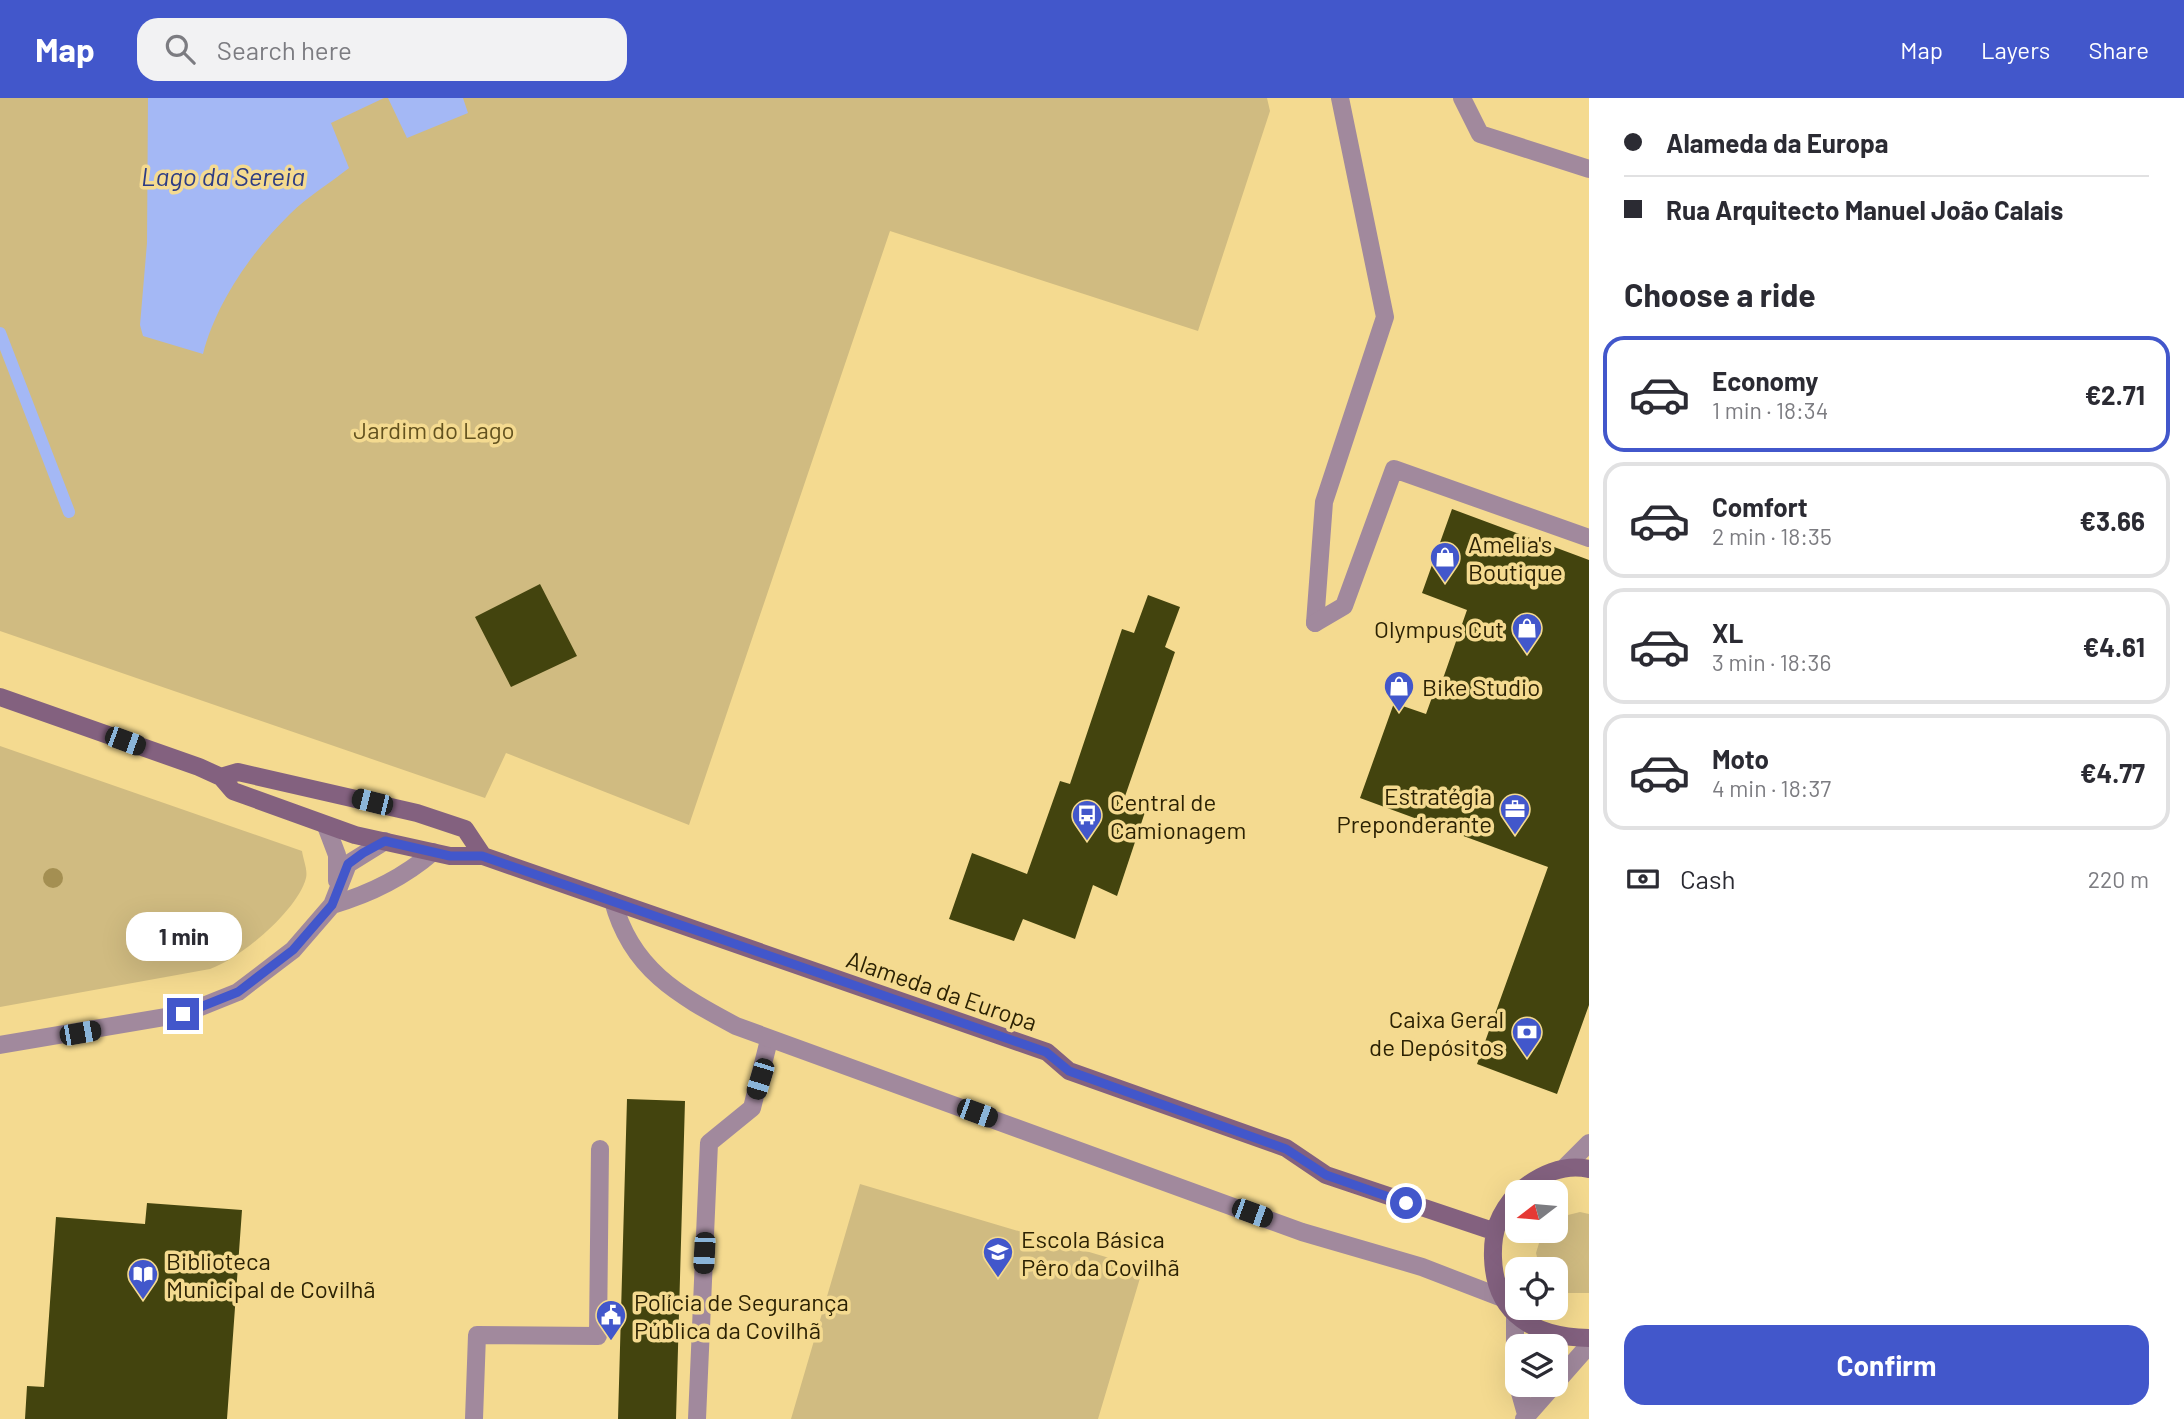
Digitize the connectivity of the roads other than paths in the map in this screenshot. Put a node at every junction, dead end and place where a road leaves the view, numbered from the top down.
1 (1340, 98) edge
2 (1462, 98) edge
3 (1589, 169) edge
4 (1589, 538) edge
5 (0, 697) edge
6 (221, 777) junction
7 (326, 826) junction
8 (385, 841) junction
9 (433, 852) junction
10 (482, 856) junction
11 (613, 901) junction
12 (332, 905) junction
13 (769, 1040) junction
14 (0, 1045) edge
15 (1589, 1143) edge
16 (600, 1149) dead end
17 (1566, 1166) junction
18 (1589, 1169) edge
19 (1536, 1180) edge
20 (1505, 1213) edge
21 (1493, 1231) junction
22 (1500, 1297) junction
23 (1505, 1303) edge
24 (1515, 1320) edge
25 (1523, 1320) edge
26 (1589, 1338) edge
27 (1589, 1345) edge
28 (1525, 1417) edge
29 (474, 1419) edge
30 (697, 1419) edge

1 - 4 street
2 - 3 street
5 - 6 main road, Alameda da Europa
6 - 7 main road, Alameda da Europa
6 - 10 main road, Alameda da Europa
7 - 8 main road, Alameda da Europa
7 - 12 street
8 - 9 main road, Alameda da Europa
8 - 12 street
9 - 10 main road, Alameda da Europa
9 - 12 street
10 - 11 main road, Alameda da Europa
11 - 13 street
11 - 21 main road, Alameda da Europa
12 - 14 street
13 - 22 street
13 - 30 street
15 - 17 street
16 - 29 street
17 - 18 main road
17 - 19 main road
20 - 21 main road
21 - 22 main road
22 - 23 main road
24 - 28 street
25 - 26 main road
27 - 28 street

